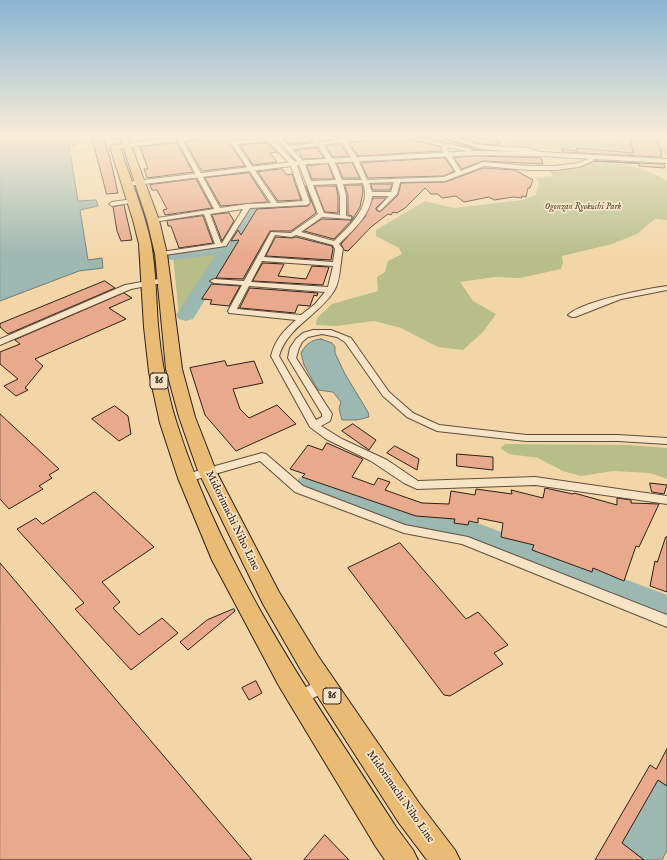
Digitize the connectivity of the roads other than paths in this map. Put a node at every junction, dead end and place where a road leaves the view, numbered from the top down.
1 (131, 177) edge
2 (181, 177) edge
3 (200, 177) edge
4 (258, 177) edge
5 (297, 177) edge
6 (307, 177) edge
7 (337, 177) edge
8 (362, 177) edge
9 (452, 177) edge
10 (397, 180) junction
11 (364, 181) junction
12 (339, 182) junction
13 (133, 183) junction
14 (309, 183) junction
15 (369, 194) junction
16 (394, 194) junction
17 (133, 202) junction
18 (112, 204) dead end
19 (276, 205) junction
20 (248, 206) junction
21 (380, 209) dead end
22 (218, 211) junction
23 (206, 212) junction
24 (321, 215) junction
25 (343, 217) junction
26 (359, 219) junction
27 (153, 220) junction
28 (297, 233) junction
29 (336, 244) junction
30 (219, 246) junction
31 (161, 254) junction
32 (261, 259) junction
33 (336, 264) junction
34 (156, 281) junction
35 (214, 281) dead end
36 (246, 284) junction
37 (667, 288) edge
38 (331, 290) junction
39 (167, 315) junction
40 (572, 315) dead end
41 (151, 317) junction
42 (302, 318) junction
43 (0, 342) edge
44 (314, 425) junction
45 (667, 441) edge
46 (207, 471) junction
47 (187, 478) junction
48 (667, 500) edge
49 (667, 621) edge
50 (324, 685) junction
51 (299, 698) junction
52 (403, 860) edge
53 (445, 860) edge

1 - 13 main road, Midorimachi Niho Line / 86
2 - 13 street
3 - 22 street
4 - 19 street
5 - 19 street
6 - 14 street
7 - 12 street
8 - 11 street
9 - 10 street
10 - 11 street
10 - 16 street
11 - 12 street
11 - 15 street
12 - 14 street
12 - 25 street
13 - 17 main road, Midorimachi Niho Line / 86
13 - 27 main road, Midorimachi Niho Line / 86
14 - 24 street
15 - 16 street
15 - 26 street
16 - 21 street
17 - 18 street
17 - 34 main road, Midorimachi Niho Line / 86
19 - 20 street
20 - 22 street
20 - 30 street
22 - 23 street
23 - 27 street
23 - 30 street
24 - 25 street
24 - 28 street
25 - 26 street
26 - 29 street
27 - 31 main road, Midorimachi Niho Line / 86
28 - 29 street
28 - 32 street
29 - 33 street
30 - 31 street
31 - 34 main road, Midorimachi Niho Line / 86
32 - 33 street
32 - 36 street
33 - 38 street
34 - 39 main road, Midorimachi Niho Line / 86
34 - 41 main road, Midorimachi Niho Line / 86
34 - 43 street
35 - 36 street
36 - 38 street
36 - 42 street
37 - 40 street
38 - 42 street
39 - 41 street
39 - 46 main road, Midorimachi Niho Line / 86
41 - 47 main road, Midorimachi Niho Line / 86
42 - 44 street
44 - 45 street
44 - 48 street
46 - 47 street
46 - 49 street
46 - 50 main road, Midorimachi Niho Line / 86
47 - 51 main road, Midorimachi Niho Line / 86
50 - 51 street
50 - 53 main road, Midorimachi Niho Line / 86
51 - 52 main road, Midorimachi Niho Line / 86

